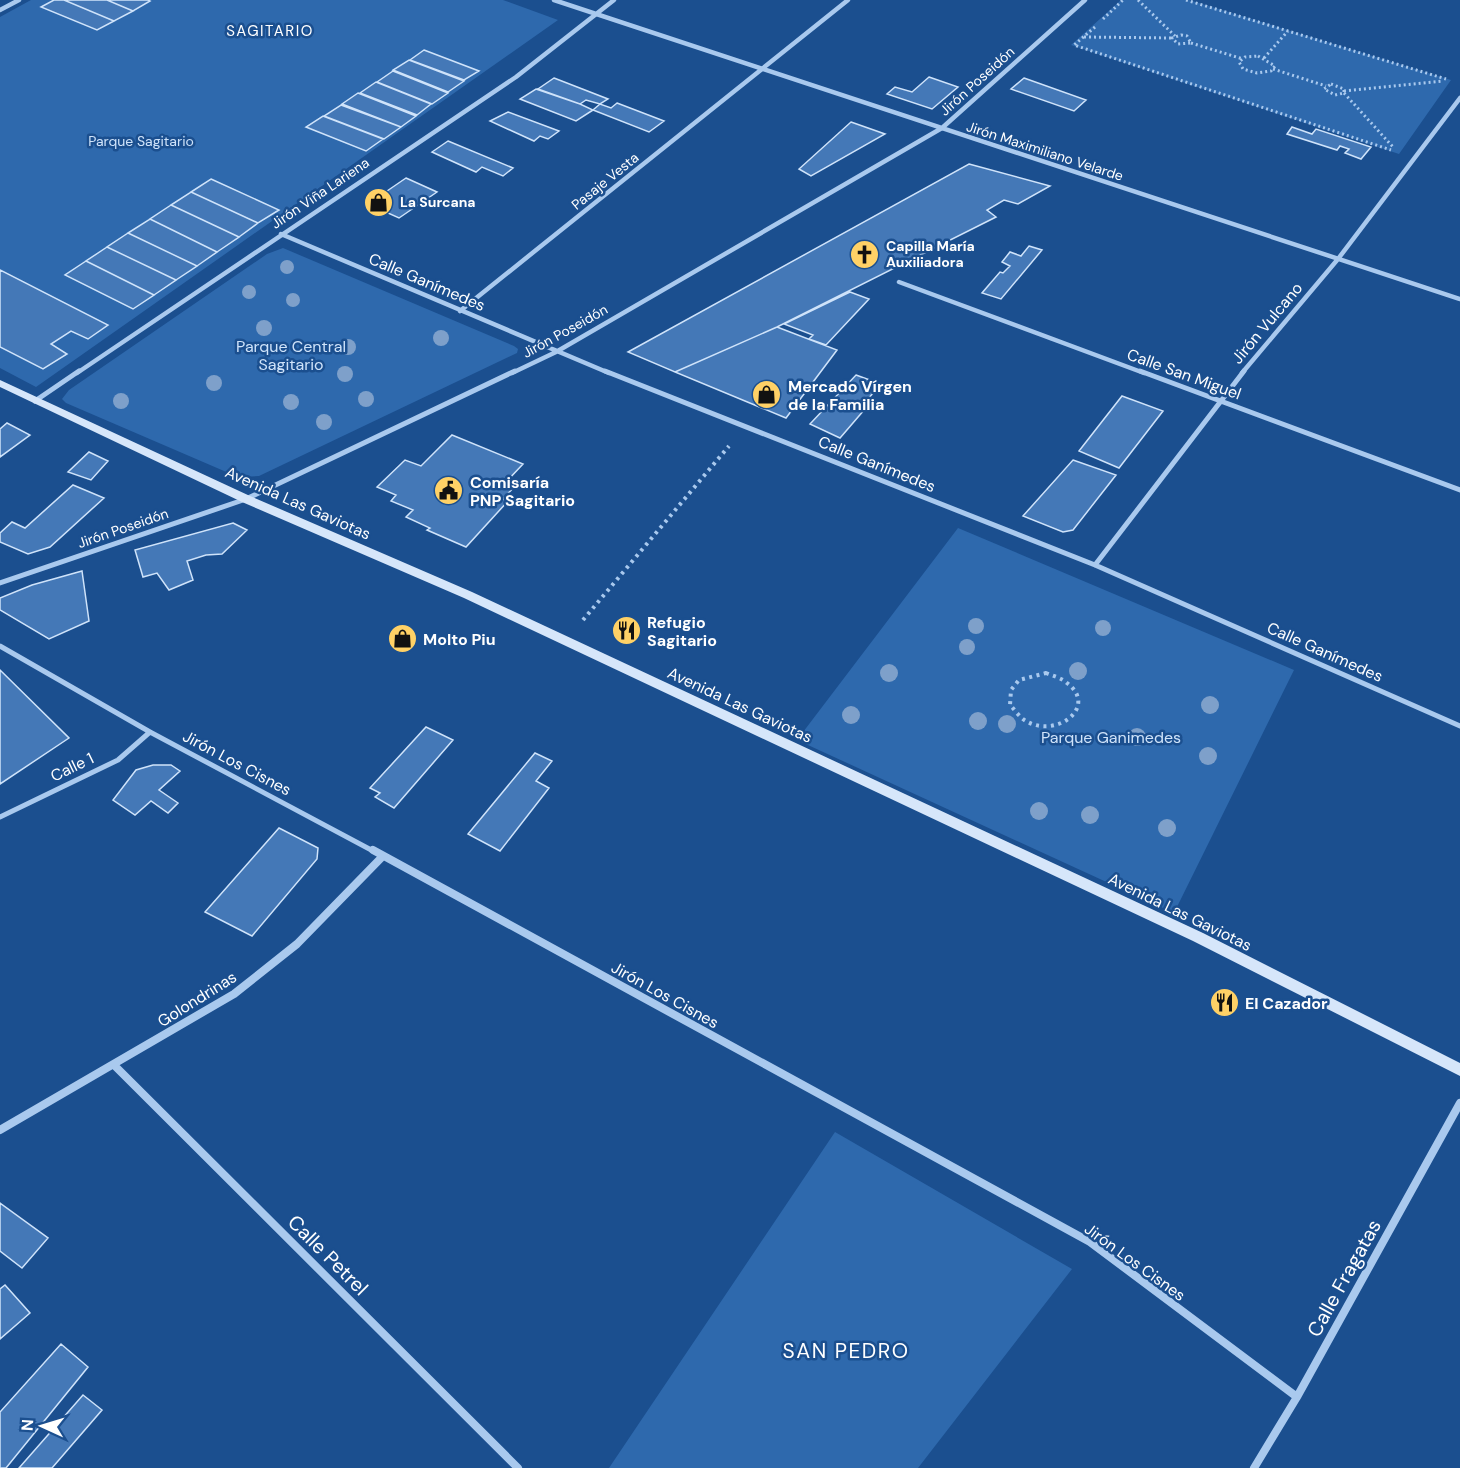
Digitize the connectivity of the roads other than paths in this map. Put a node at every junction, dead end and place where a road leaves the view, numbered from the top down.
1 (19, 0) edge
2 (554, 0) edge
3 (614, 0) edge
4 (848, 0) edge
5 (1085, 0) edge
6 (0, 10) edge
7 (595, 14) junction
8 (764, 69) junction
9 (1460, 98) edge
10 (942, 128) junction
11 (281, 234) junction
12 (1338, 259) junction
13 (898, 282) dead end
14 (1460, 299) edge
15 (460, 311) junction
16 (556, 352) junction
17 (0, 383) edge
18 (35, 401) junction
19 (1218, 402) junction
20 (1460, 490) edge
21 (246, 499) junction
22 (1095, 565) junction
23 (0, 583) edge
24 (0, 646) edge
25 (1460, 726) edge
26 (150, 732) junction
27 (0, 817) edge
28 (383, 856) junction
29 (115, 1066) junction
30 (1460, 1070) edge
31 (1460, 1103) edge
32 (0, 1130) edge
33 (1297, 1397) junction
34 (518, 1468) edge
35 (1254, 1468) edge

1 - 6 street
2 - 7 street, Jirón Maximiliano Velarde
3 - 7 street, Jirón Viña Lariena
4 - 8 street, Pasaje Vesta
5 - 10 street, Jirón Poseidón
7 - 8 street, Jirón Maximiliano Velarde
7 - 11 street, Jirón Viña Lariena
8 - 10 street, Jirón Maximiliano Velarde
8 - 15 street, Pasaje Vesta
9 - 12 street, Jirón Vulcano
10 - 12 street, Jirón Maximiliano Velarde
10 - 16 street, Jirón Poseidón
11 - 15 street, Calle Ganímedes
11 - 18 street, Jirón Viña Lariena
12 - 14 street, Jirón Maximiliano Velarde
12 - 19 street, Jirón Vulcano
13 - 19 street, Calle San Miguel
15 - 16 street, Calle Ganímedes
16 - 21 street, Jirón Poseidón
16 - 22 street, Calle Ganímedes
17 - 18 street, Avenida Las Gaviotas
18 - 21 street, Avenida Las Gaviotas
19 - 20 street, Calle San Miguel
19 - 22 street, Jirón Vulcano
21 - 23 street, Jirón Poseidón
21 - 30 street, Avenida Las Gaviotas
22 - 25 street, Calle Ganímedes
24 - 26 street, Jirón Los Cisnes
26 - 27 street, Calle 1
26 - 28 street, Jirón Los Cisnes
28 - 29 street, Golondrinas
28 - 33 street, Jirón Los Cisnes
29 - 32 street, Golondrinas
29 - 34 street, Calle Petrel
31 - 33 street, Calle Fragatas
33 - 35 street, Calle Fragatas

